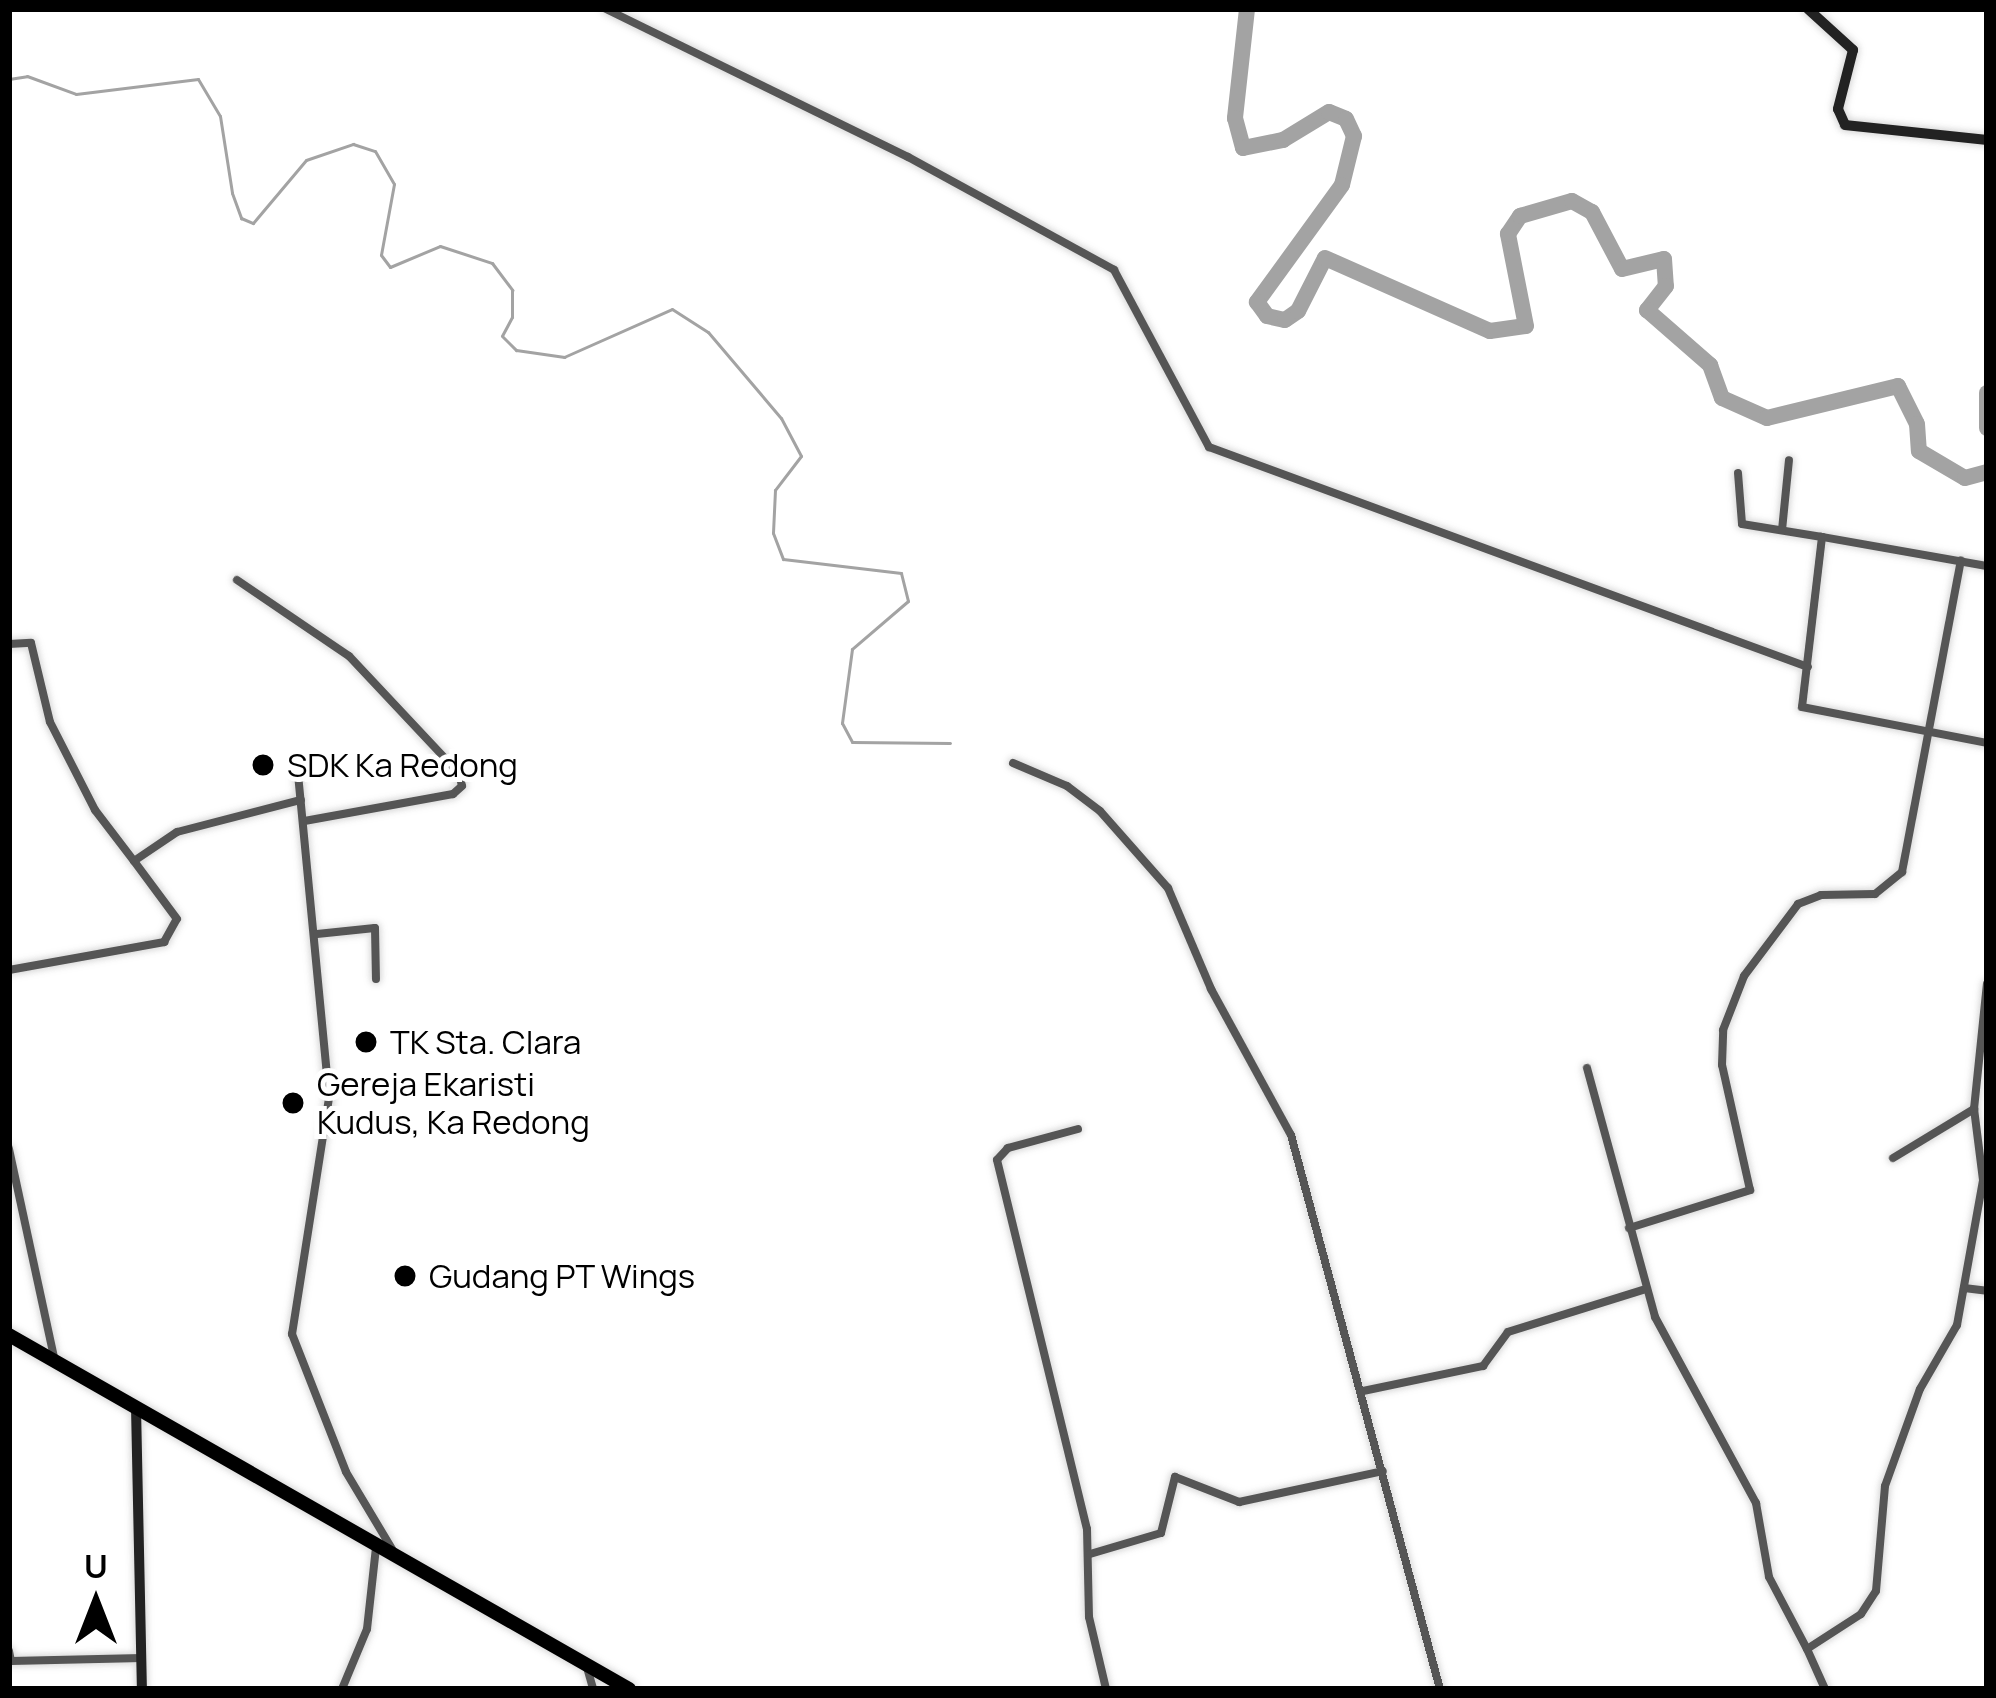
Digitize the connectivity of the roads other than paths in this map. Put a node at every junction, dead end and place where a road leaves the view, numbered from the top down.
1 (606, 9) edge
2 (1808, 9) edge
3 (1987, 140) edge
4 (1789, 460) dead end
5 (1738, 473) dead end
6 (1781, 530) junction
7 (1822, 537) junction
8 (1961, 561) junction
9 (1987, 566) edge
10 (238, 580) dead end
11 (9, 644) edge
12 (1808, 667) junction
13 (1930, 736) junction
14 (1987, 743) edge
15 (1013, 763) dead end
16 (298, 774) dead end
17 (301, 800) junction
18 (304, 821) junction
19 (136, 860) junction
20 (317, 934) junction
21 (9, 970) edge
22 (376, 979) dead end
23 (1987, 984) edge
24 (1587, 1068) dead end
25 (1974, 1108) junction
26 (1078, 1130) dead end
27 (9, 1149) edge
28 (1893, 1158) dead end
29 (1628, 1228) junction
30 (1964, 1288) junction
31 (1646, 1289) junction
32 (1987, 1291) edge
33 (9, 1335) edge
34 (56, 1363) junction
35 (1363, 1391) junction
36 (136, 1407) junction
37 (1383, 1471) junction
38 (376, 1546) junction
39 (1090, 1554) junction
40 (396, 1556) junction
41 (1808, 1649) junction
42 (10, 1657) edge
43 (142, 1658) junction
44 (586, 1663) junction
45 (142, 1689) edge
46 (341, 1689) edge
47 (593, 1689) edge
48 (629, 1689) edge
49 (1106, 1689) edge
50 (1440, 1689) edge
51 (1825, 1689) edge

1 - 12 street
2 - 3 street
4 - 6 street
5 - 6 street
6 - 7 street
7 - 8 street
7 - 12 street
8 - 9 street
8 - 13 street
10 - 18 street
11 - 19 street
12 - 13 street
13 - 14 street
13 - 29 street
15 - 35 street
16 - 17 street
17 - 18 street
17 - 19 street
18 - 20 street
19 - 21 street
20 - 22 street
20 - 40 street
23 - 25 street
24 - 29 street
25 - 28 street
25 - 30 street
26 - 39 street
27 - 34 street
29 - 31 street
30 - 32 street
30 - 41 street
31 - 35 street
31 - 41 street
33 - 34 highway
34 - 36 highway
35 - 37 street
36 - 38 highway
36 - 43 street
37 - 39 street
37 - 50 street
38 - 40 highway
38 - 46 street
39 - 49 street
40 - 44 highway
41 - 51 street
42 - 43 street
43 - 45 street
44 - 47 street
44 - 48 highway

